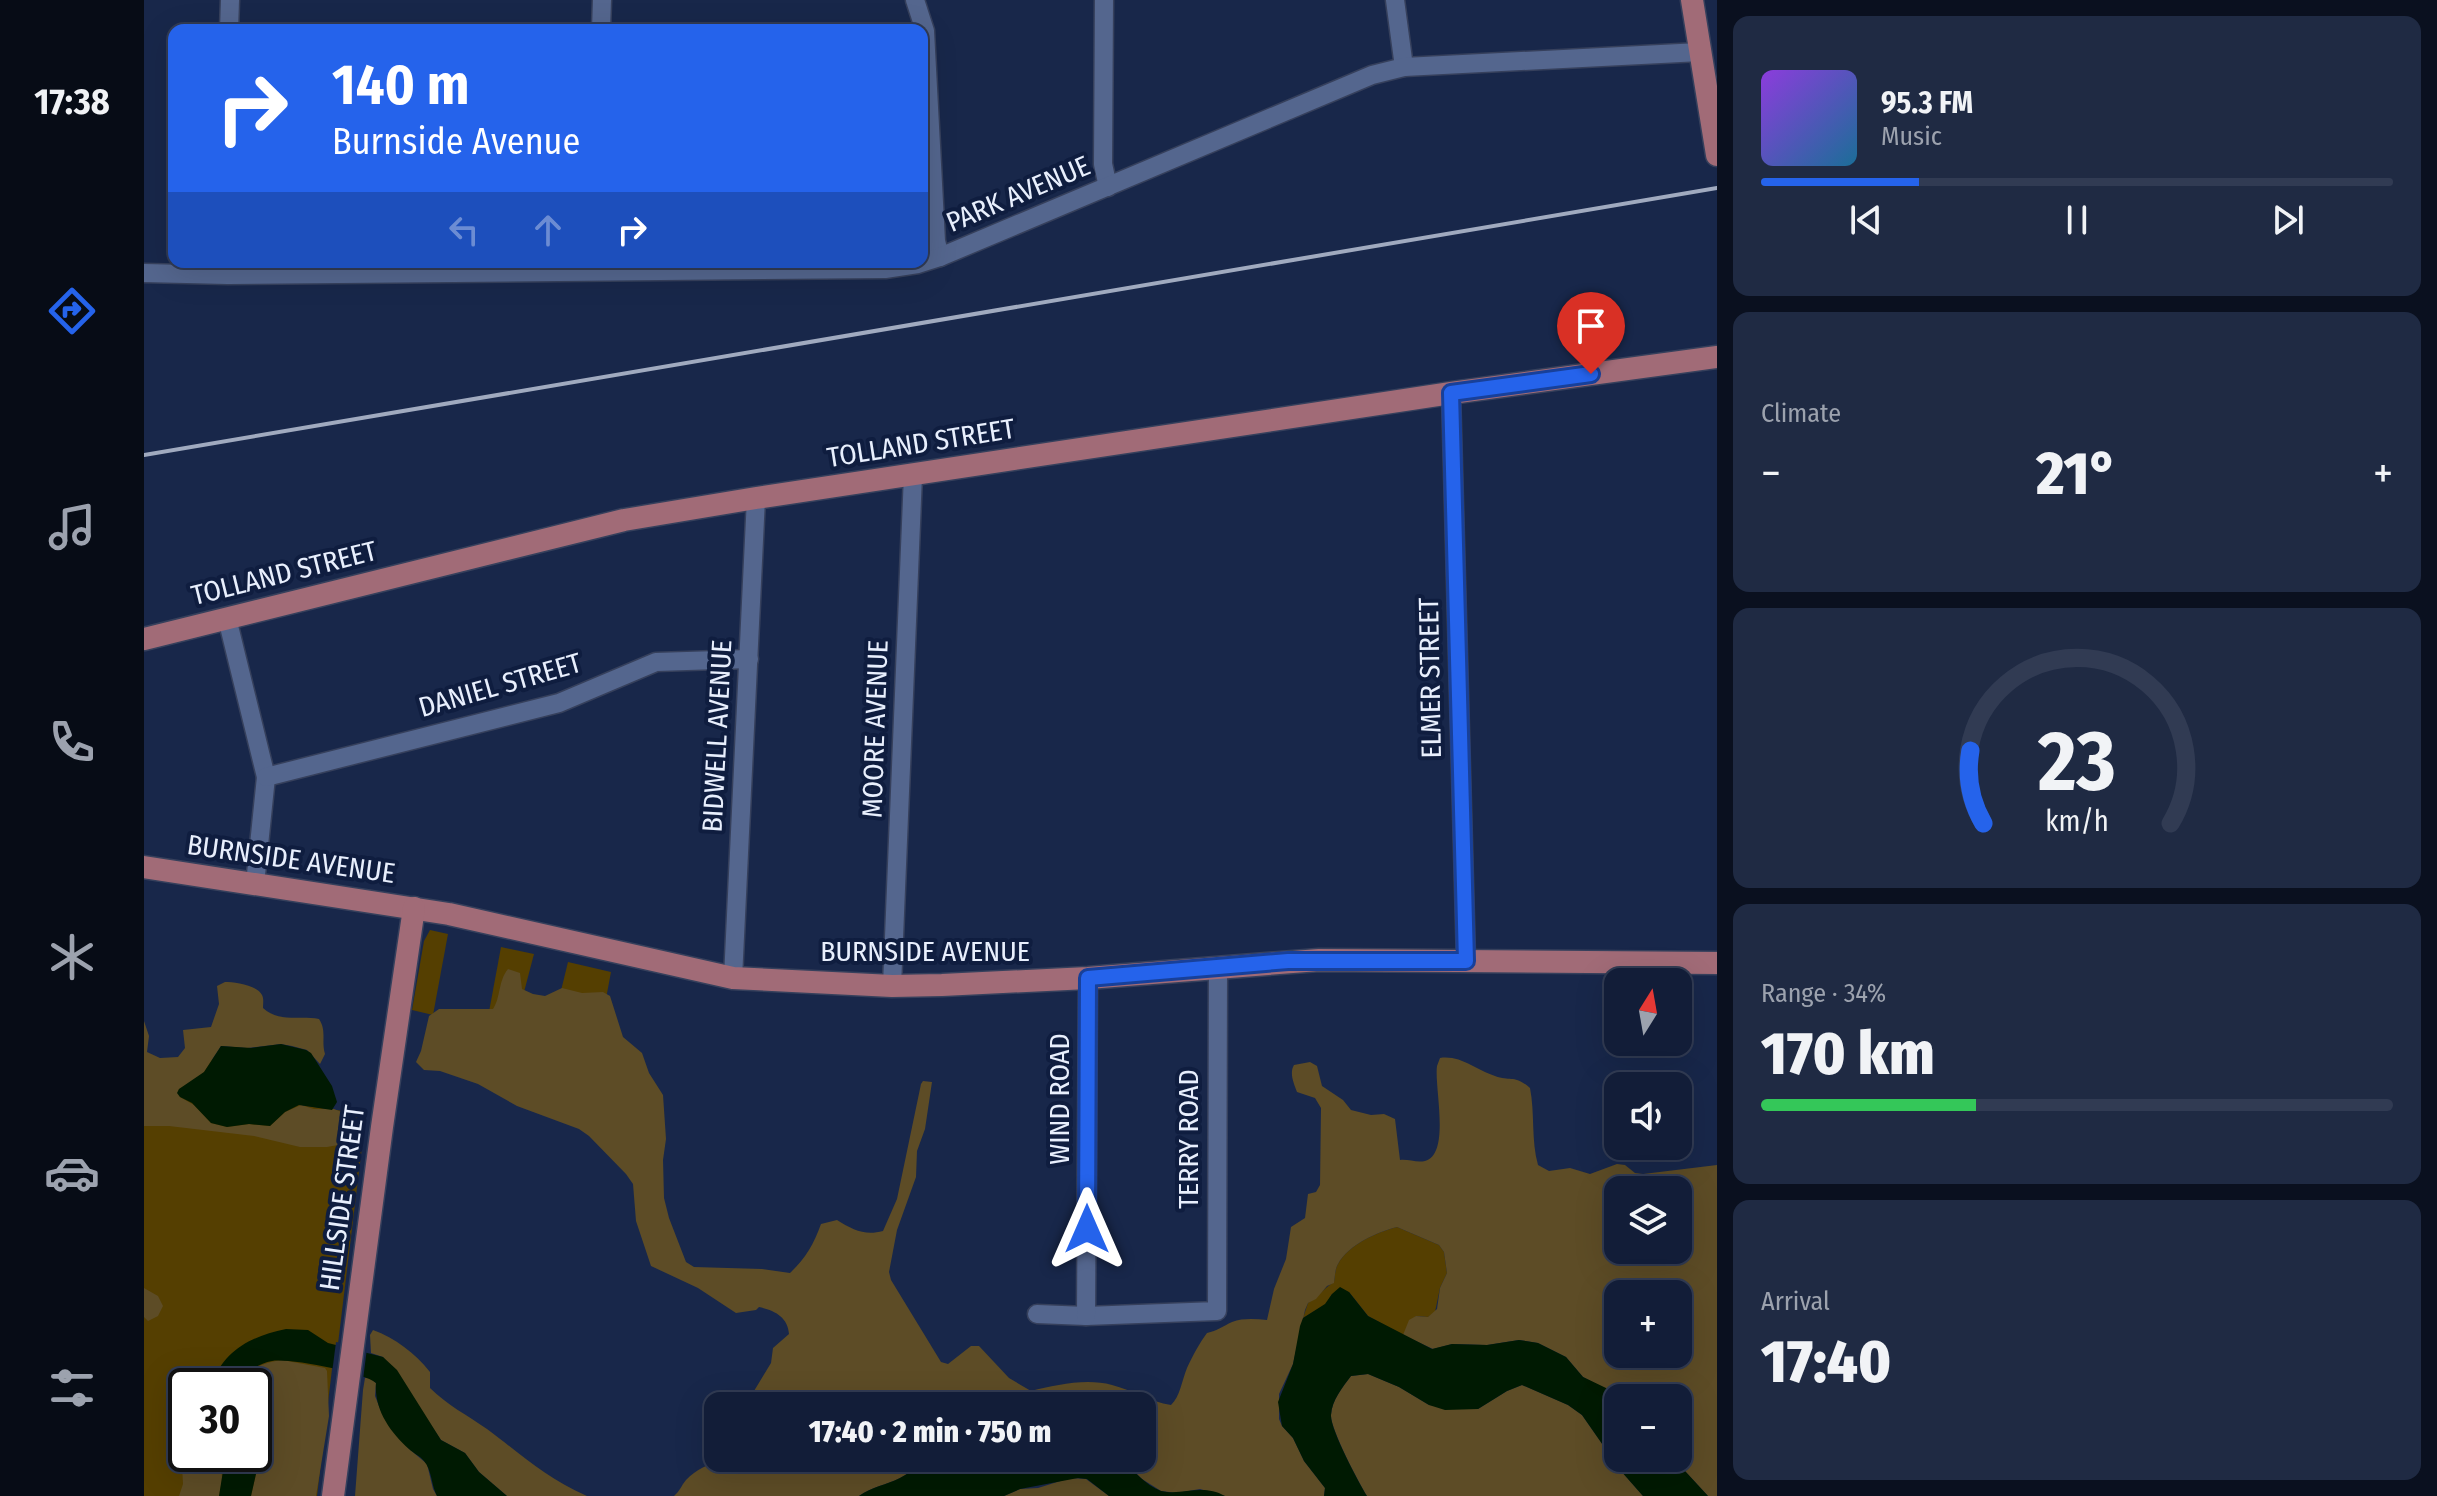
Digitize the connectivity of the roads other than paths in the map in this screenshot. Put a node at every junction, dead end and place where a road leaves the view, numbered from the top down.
1 (230, 0) edge
2 (602, 0) edge
3 (915, 0) edge
4 (1104, 0) edge
5 (1395, 0) edge
6 (1692, 0) edge
7 (229, 24) edge
8 (601, 24) edge
9 (923, 24) edge
10 (1700, 52) junction
11 (1404, 67) junction
12 (928, 88) edge
13 (1717, 155) edge
14 (1108, 187) junction
15 (940, 257) junction
16 (928, 261) edge
17 (228, 268) edge
18 (790, 268) edge
19 (892, 268) edge
20 (144, 273) edge
21 (1717, 357) edge
22 (1451, 393) junction
23 (913, 475) junction
24 (756, 498) junction
25 (227, 618) junction
26 (144, 639) edge
27 (749, 659) junction
28 (266, 777) junction
29 (144, 867) edge
30 (255, 884) junction
31 (414, 908) junction
32 (1466, 961) junction
33 (1717, 963) edge
34 (1218, 967) junction
35 (733, 978) junction
36 (1088, 978) junction
37 (892, 986) junction
38 (1037, 1314) dead end
39 (1086, 1316) junction
40 (333, 1496) edge

1 - 7 street
2 - 8 street
3 - 9 street
4 - 14 street
5 - 11 street
6 - 10 main road
10 - 11 street, PARK AVENUE
10 - 13 main road
11 - 14 street, PARK AVENUE
12 - 15 street
14 - 15 street, PARK AVENUE
15 - 16 street, PARK AVENUE
17 - 20 street, PARK AVENUE
18 - 19 street, PARK AVENUE
21 - 22 main road, TOLLAND STREET
22 - 23 main road, TOLLAND STREET
22 - 32 street, ELMER STREET
23 - 24 main road, TOLLAND STREET
23 - 37 street, MOORE AVENUE
24 - 25 main road, TOLLAND STREET
24 - 27 street, BIDWELL AVENUE
25 - 26 main road, TOLLAND STREET
25 - 28 street
27 - 28 street, DANIEL STREET
27 - 35 street, BIDWELL AVENUE
28 - 30 street
29 - 30 main road, BURNSIDE AVENUE
30 - 31 main road, BURNSIDE AVENUE
31 - 35 main road, BURNSIDE AVENUE
31 - 40 main road, HILLSIDE STREET
32 - 33 main road, BURNSIDE AVENUE
32 - 34 main road, BURNSIDE AVENUE
34 - 36 main road, BURNSIDE AVENUE
34 - 39 street, TERRY ROAD
35 - 37 main road, BURNSIDE AVENUE
36 - 37 main road, BURNSIDE AVENUE
36 - 39 street, WIND ROAD
38 - 39 street

